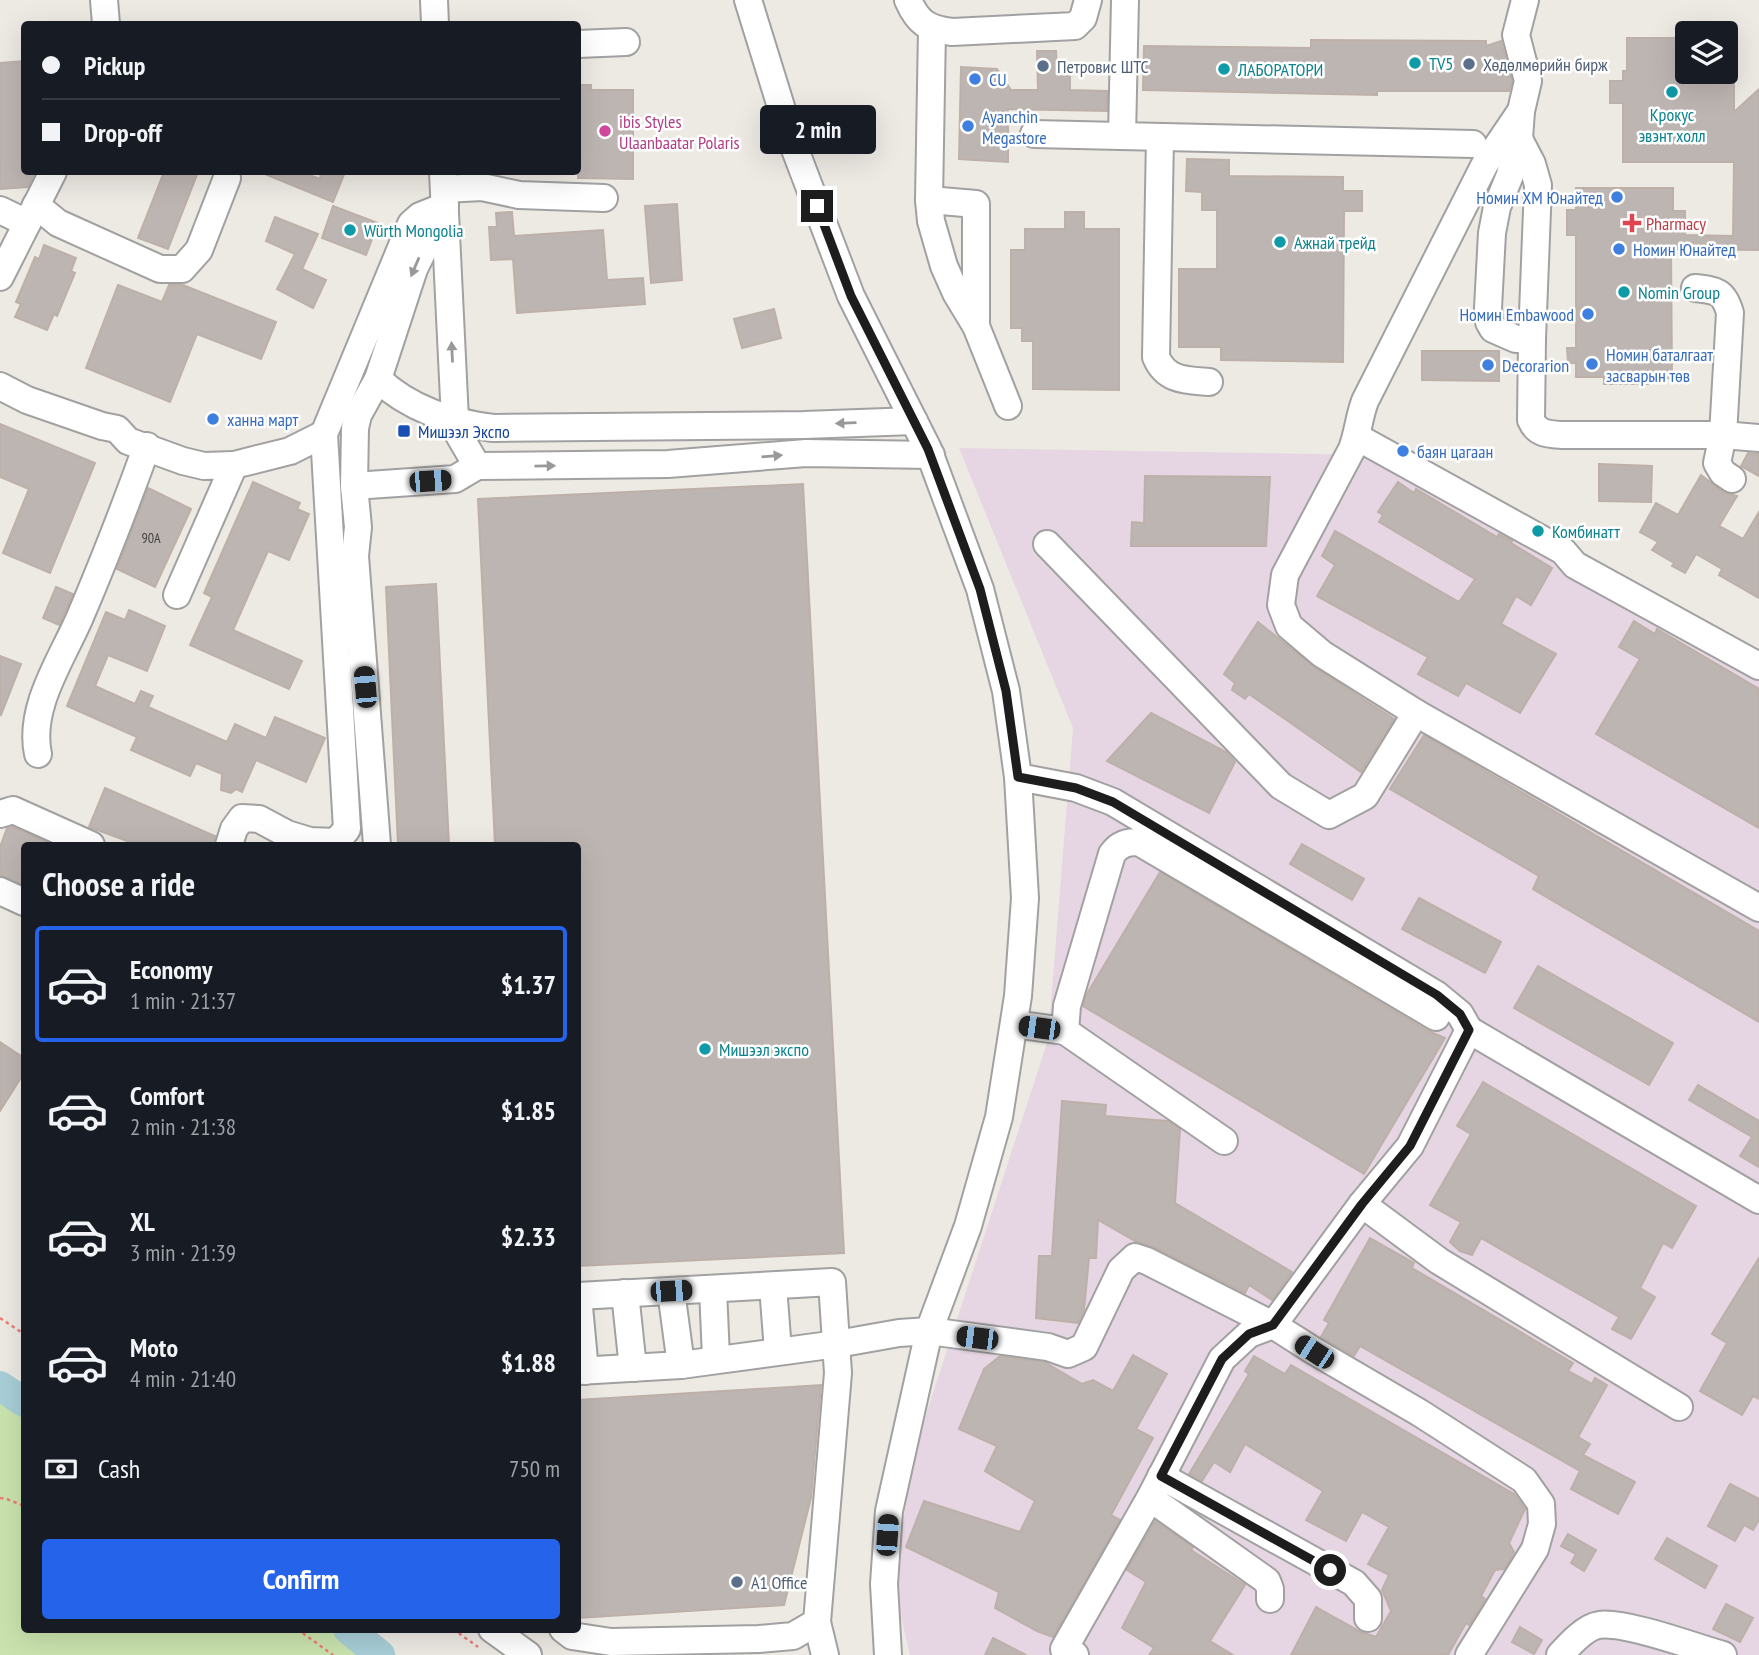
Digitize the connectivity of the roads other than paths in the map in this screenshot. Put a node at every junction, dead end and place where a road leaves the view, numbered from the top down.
1 (104, 0) edge
2 (434, 0) edge
3 (748, 0) edge
4 (908, 0) edge
5 (1088, 0) edge
6 (1125, 0) edge
7 (1525, 0) edge
8 (106, 21) edge
9 (435, 21) edge
10 (932, 29) junction
11 (626, 42) dead end
12 (581, 44) edge
13 (1521, 111) junction
14 (1034, 134) dead end
15 (1122, 136) junction
16 (1160, 137) junction
17 (1519, 139) junction
18 (1473, 145) dead end
19 (52, 175) edge
20 (227, 178) dead end
21 (444, 189) edge
22 (604, 198) dead end
23 (929, 200) junction
24 (0, 210) edge
25 (32, 214) junction
26 (0, 277) edge
27 (1695, 288) dead end
28 (976, 326) junction
29 (1532, 339) junction
30 (378, 379) junction
31 (1209, 382) dead end
32 (0, 386) edge
33 (1009, 406) dead end
34 (445, 416) junction
35 (914, 421) junction
36 (674, 426) junction
37 (355, 428) junction
38 (324, 434) junction
39 (1723, 435) junction
40 (1357, 437) junction
41 (1759, 438) edge
42 (147, 446) junction
43 (930, 456) junction
44 (668, 464) junction
45 (234, 465) junction
46 (477, 466) junction
47 (1732, 479) dead end
48 (354, 486) junction
49 (1047, 544) dead end
50 (177, 595) dead end
51 (1759, 666) edge
52 (1416, 713) junction
53 (38, 754) dead end
54 (1018, 777) junction
55 (0, 814) edge
56 (84, 842) edge
57 (230, 842) edge
58 (336, 842) edge
59 (336, 842) edge
60 (377, 842) edge
61 (0, 891) edge
62 (21, 901) edge
63 (1759, 908) edge
64 (1436, 1017) dead end
65 (1014, 1024) junction
66 (1469, 1030) junction
67 (1065, 1031) junction
68 (1224, 1141) dead end
69 (1759, 1200) edge
70 (1362, 1204) junction
71 (773, 1286) junction
72 (713, 1289) junction
73 (671, 1291) junction
74 (625, 1293) junction
75 (581, 1296) edge
76 (1273, 1325) junction
77 (929, 1331) junction
78 (837, 1344) junction
79 (778, 1352) junction
80 (716, 1359) junction
81 (681, 1365) junction
82 (633, 1368) junction
83 (581, 1371) edge
84 (1679, 1407) dead end
85 (1156, 1487) junction
86 (1270, 1599) dead end
87 (1368, 1618) dead end
88 (817, 1622) junction
89 (568, 1633) edge
90 (486, 1639) edge
91 (611, 1649) edge
92 (1067, 1653) edge
93 (528, 1655) edge
94 (825, 1655) edge
95 (888, 1655) edge
96 (1469, 1655) edge
97 (1560, 1655) edge
98 (1723, 1655) edge

1 - 8 street
2 - 9 street
3 - 35 street
4 - 10 street
5 - 10 street
6 - 15 street
7 - 13 street
10 - 23 street
11 - 12 street
13 - 17 street
13 - 40 street
14 - 15 street
15 - 16 street
16 - 18 street
16 - 31 street
17 - 29 street
17 - 29 street
19 - 25 street
20 - 25 street
21 - 22 street
21 -> 30 street
34 -> 21 street
21 - 38 street
23 - 28 street
23 - 28 street
24 - 25 street
25 - 26 street
27 - 39 street
28 - 33 street
29 - 39 street
30 - 34 street
30 - 37 street
32 - 42 street
34 - 36 street
34 - 37 street
34 - 46 street
35 -> 36 street
35 - 43 street
36 - 44 street
37 - 48 street
38 - 45 street
38 - 58 street
39 - 41 street
39 - 47 street
40 - 51 street
40 - 52 street
42 - 45 street
42 - 53 street
44 -> 43 street
43 - 54 street
46 -> 44 street
45 - 50 street
46 - 48 street
48 - 60 street
49 - 52 street
52 - 63 street
54 - 65 street
54 - 66 street
55 - 56 street
57 - 59 street
61 - 62 street
64 - 67 street
65 - 67 street
65 - 77 street
66 - 69 street
66 - 70 street
67 - 68 street
70 - 76 street
70 - 84 street
71 - 72 street
71 - 78 street
71 - 79 street
72 - 73 street
72 - 80 street
73 - 74 street
73 - 81 street
74 - 75 street
74 - 82 street
76 - 77 street
76 - 85 street
76 - 96 street
77 - 78 street
77 - 95 street
78 - 79 street
78 - 88 street
79 - 80 street
80 - 81 street
81 - 82 street
82 - 83 street
85 - 86 street
85 - 87 street
85 - 92 street
88 - 91 street
88 - 94 street
89 - 91 street
90 - 93 street
97 - 98 street

